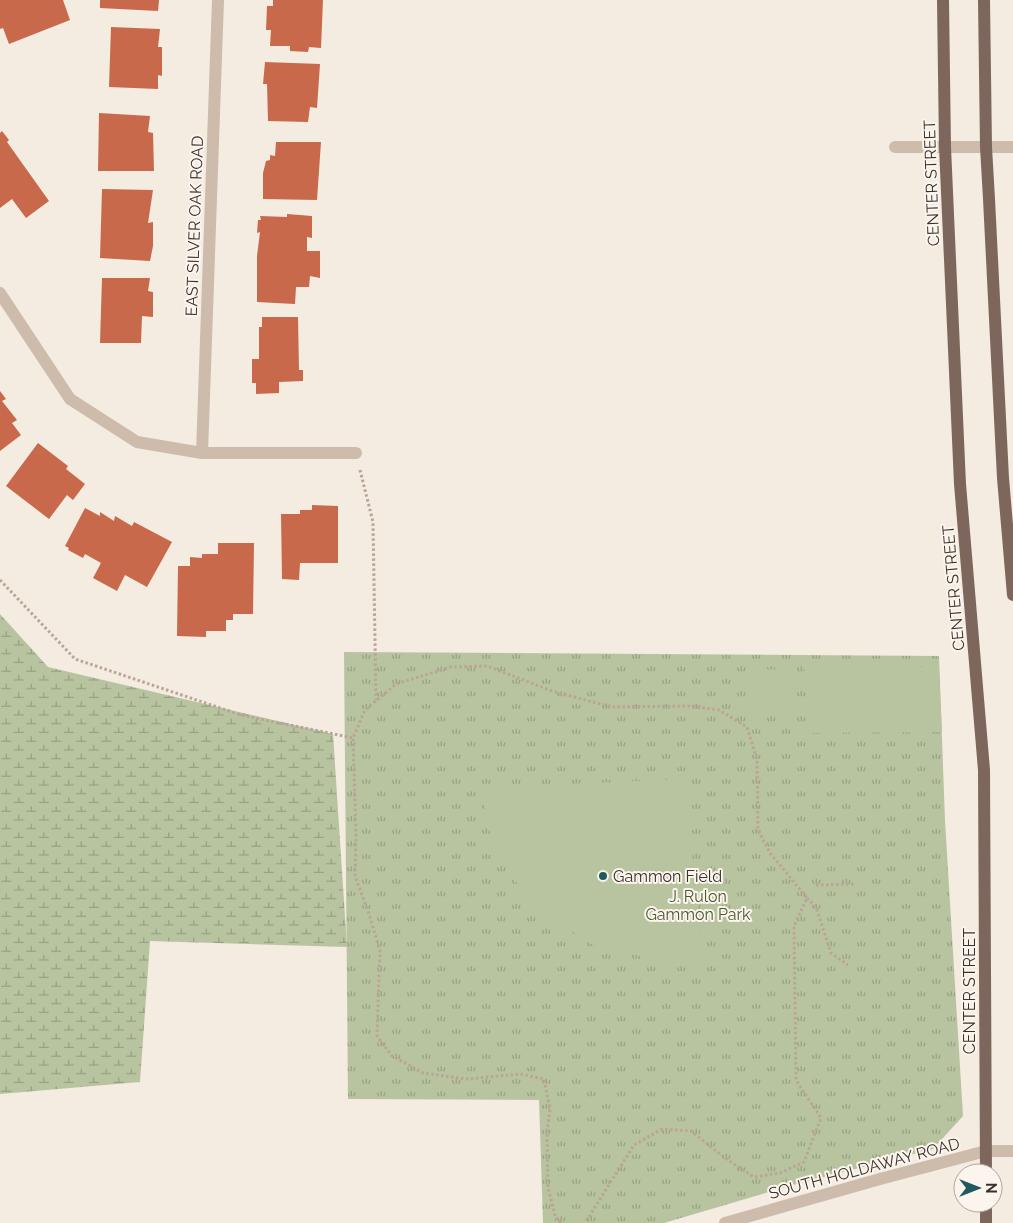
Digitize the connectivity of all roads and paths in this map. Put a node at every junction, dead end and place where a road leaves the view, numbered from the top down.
1 (218, 0) edge
2 (943, 0) edge
3 (984, 0) edge
4 (895, 147) dead end
5 (946, 147) junction
6 (986, 147) junction
7 (1013, 147) edge
8 (0, 293) edge
9 (202, 453) junction
10 (356, 453) joint
11 (0, 580) edge
12 (1013, 596) edge
13 (376, 701) junction
14 (353, 738) junction
15 (855, 884) dead end
16 (816, 885) dead end
17 (807, 898) junction
18 (848, 966) dead end
19 (986, 1151) junction
20 (1013, 1151) edge
21 (986, 1163) edge
22 (561, 1223) edge
23 (585, 1223) edge
24 (725, 1223) edge

1 - 9 street, EAST SILVER OAK ROAD
2 - 5 main road, CENTER STREET
3 - 6 main road
4 - 5 street
5 - 6 street
5 - 19 main road, CENTER STREET
6 - 7 street
6 - 12 main road
8 - 9 street
9 - 10 street
10 - 13 path
11 - 14 path
13 - 14 path
13 - 17 path
14 - 22 path
15 - 16 path
17 - 18 path
17 - 23 path
19 - 20 street, SOUTH HOLDAWAY ROAD
19 - 21 main road, CENTER STREET
19 - 24 street, SOUTH HOLDAWAY ROAD

